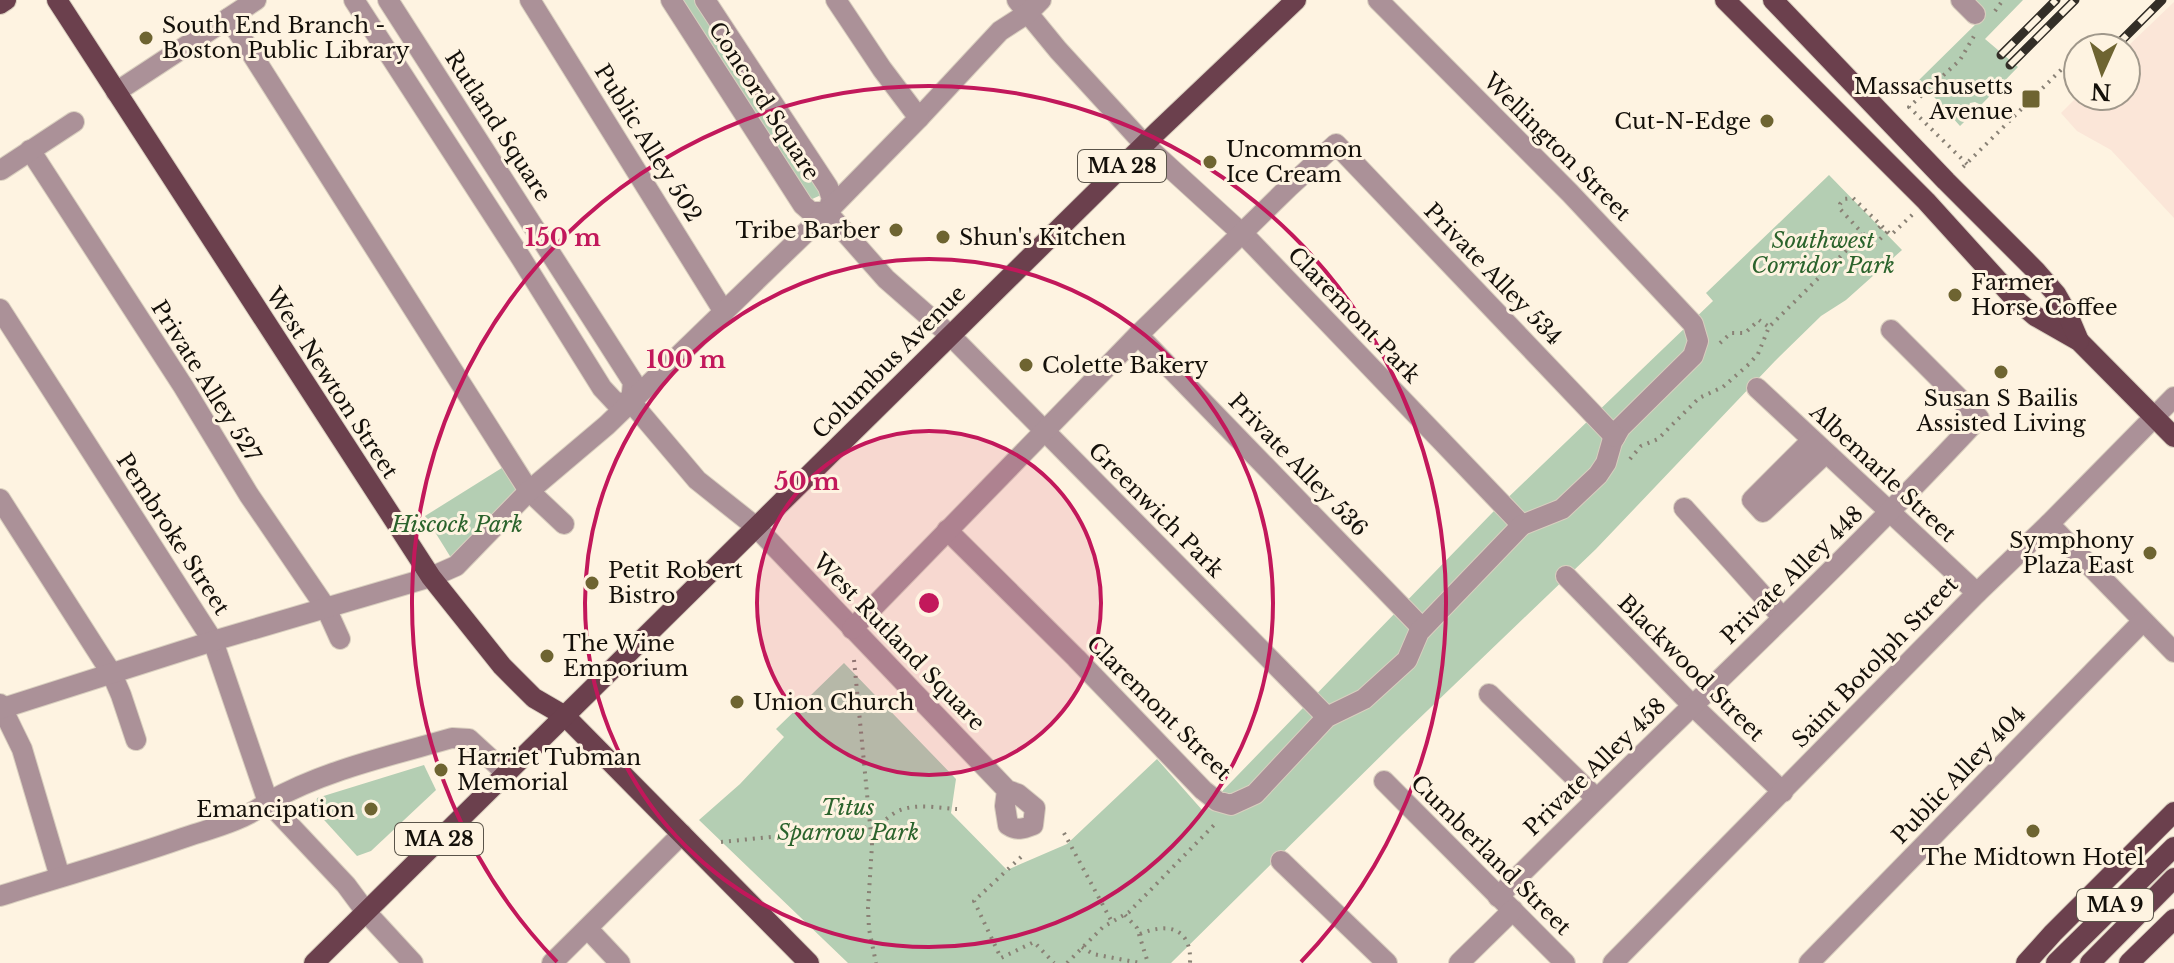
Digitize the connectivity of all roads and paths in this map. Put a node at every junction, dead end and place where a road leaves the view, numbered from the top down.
1 (6, 0) edge
2 (57, 0) edge
3 (256, 0) edge
4 (354, 0) edge
5 (388, 0) edge
6 (530, 0) edge
7 (671, 0) edge
8 (705, 0) edge
9 (836, 0) edge
10 (1296, 0) edge
11 (1378, 0) edge
12 (1725, 0) edge
13 (1773, 0) edge
14 (0, 4) edge
15 (1029, 4) edge
16 (229, 18) junction
17 (1974, 35) dead end
18 (2062, 68) edge
19 (116, 92) junction
20 (451, 95) junction
21 (425, 111) junction
22 (919, 118) junction
23 (74, 122) dead end
24 (1144, 144) junction
25 (30, 150) junction
26 (1, 170) edge
27 (827, 212) junction
28 (1913, 213) dead end
29 (1882, 225) junction
30 (1888, 231) junction
31 (1243, 234) junction
32 (1863, 234) junction
33 (1867, 239) junction
34 (545, 243) junction
35 (521, 258) junction
36 (0, 309) edge
37 (724, 312) junction
38 (1769, 327) junction
39 (1891, 330) dead end
40 (1697, 333) joint
41 (950, 335) junction
42 (1138, 335) junction
43 (2079, 341) junction
44 (1716, 347) dead end
45 (1757, 388) dead end
46 (2174, 397) edge
47 (631, 402) junction
48 (2155, 417) junction
49 (1044, 430) junction
50 (1615, 437) junction
51 (2174, 437) edge
52 (1641, 446) dead end
53 (529, 491) junction
54 (0, 499) edge
55 (1684, 508) dead end
56 (1891, 512) junction
57 (564, 524) dead end
58 (2049, 524) junction
59 (1522, 525) junction
60 (756, 527) junction
61 (947, 530) junction
62 (1566, 576) dead end
63 (431, 577) junction
64 (1977, 593) junction
65 (326, 608) junction
66 (1782, 617) junction
67 (2143, 621) junction
68 (1422, 628) junction
69 (852, 629) junction
70 (340, 639) dead end
71 (213, 641) junction
72 (2174, 652) edge
73 (853, 657) dead end
74 (112, 674) junction
75 (1489, 694) dead end
76 (1693, 706) junction
77 (1, 707) edge
78 (565, 716) junction
79 (1327, 717) junction
80 (136, 740) dead end
81 (506, 773) junction
82 (1384, 781) dead end
83 (1007, 790) dead end
84 (1783, 792) junction
85 (1596, 798) junction
86 (268, 802) junction
87 (957, 809) dead end
88 (2174, 812) edge
89 (1223, 817) dead end
90 (870, 827) junction
91 (1064, 833) dead end
92 (682, 834) junction
93 (721, 842) dead end
94 (2174, 847) edge
95 (1021, 857) dead end
96 (1281, 861) dead end
97 (60, 877) junction
98 (2174, 878) edge
99 (0, 896) edge
100 (1506, 904) junction
101 (366, 912) junction
102 (1125, 915) junction
103 (2174, 919) edge
104 (1112, 922) junction
105 (588, 929) junction
106 (1140, 934) junction
107 (1082, 947) junction
108 (314, 963) edge
109 (413, 963) edge
110 (552, 963) edge
111 (620, 963) edge
112 (809, 963) edge
113 (876, 963) edge
114 (1054, 963) edge
115 (1067, 963) edge
116 (1140, 963) edge
117 (1148, 963) edge
118 (1190, 963) edge
119 (1387, 963) edge
120 (1459, 963) edge
121 (1565, 963) edge
122 (1613, 963) edge
123 (1809, 963) edge
124 (2026, 963) edge
125 (2056, 963) edge
126 (2090, 963) edge
127 (2129, 963) edge

1 - 14 main road
2 - 19 main road, West Newton Street
3 - 16 street
4 - 21 street, Rutland Square
5 - 20 street, Rutland Square
6 - 37 street, Public Alley 502
7 - 27 street, Concord Square
8 - 27 street, Concord Square
9 - 22 street
10 - 24 main road, Columbus Avenue / MA 28
11 - 40 street, Wellington Street
12 - 43 main road
13 - 43 main road
15 - 22 street
15 - 24 street, Claremont Park
16 - 19 street
16 - 53 street
17 - 18 path
19 - 63 main road, West Newton Street
20 - 21 street
20 - 34 street, Rutland Square
21 - 35 street, Rutland Square
22 - 27 street
23 - 25 street
24 - 31 street, Claremont Park
24 - 41 main road, Columbus Avenue / MA 28
25 - 26 street
25 - 65 street, Private Alley 527
27 - 37 street
27 - 41 street, Concord Square
28 - 30 path
29 - 30 path
29 - 32 path
29 - 33 path
30 - 33 path
31 - 42 street
31 - 50 street, Private Alley 534
31 - 59 street, Claremont Park
32 - 33 path
32 - 38 path
34 - 35 street
34 - 47 street, Rutland Square
35 - 47 street, Rutland Square
36 - 71 street, Pembroke Street
37 - 47 street
38 - 44 path
38 - 52 path
39 - 56 street, Private Alley 448
40 - 50 street, Claremont Street
41 - 49 street, Greenwich Park
41 - 60 main road, Columbus Avenue / MA 28
42 - 49 street
42 - 68 street, Private Alley 536
43 - 48 main road
45 - 56 street, Albemarle Street
46 - 48 street, Saint Botolph Street
47 - 53 street
47 - 60 street, Rutland Square
48 - 51 main road
48 - 58 street, Saint Botolph Street
49 - 61 street
49 - 79 street, Greenwich Park
50 - 59 street, Claremont Street
53 - 57 street
53 - 63 street
54 - 74 street
55 - 66 street
56 - 64 street, Albemarle Street
56 - 66 street, Private Alley 448
58 - 64 street, Saint Botolph Street
58 - 67 street
59 - 68 street, Claremont Street
60 - 69 street, West Rutland Square
60 - 78 main road, Columbus Avenue / MA 28
61 - 69 street
61 - 79 street, Claremont Street
62 - 76 street, Blackwood Street
63 - 65 street
63 - 78 main road, West Newton Street
64 - 84 street, Saint Botolph Street
65 - 70 street, Private Alley 527
65 - 71 street
66 - 76 street, Private Alley 448
67 - 72 street
67 - 123 street, Public Alley 404
68 - 79 street, Claremont Street
69 - 83 street, West Rutland Square
71 - 74 street
71 - 86 street, Pembroke Street
73 - 90 path
74 - 77 street
74 - 80 street
75 - 85 street
76 - 84 street, Blackwood Street
76 - 85 street, Private Alley 458
77 - 97 street
78 - 81 main road, Columbus Avenue / MA 28
78 - 92 main road, West Newton Street
81 - 86 street
81 - 101 main road, Columbus Avenue / MA 28
82 - 100 street, Cumberland Street
84 - 122 street, Saint Botolph Street
85 - 100 street, Private Alley 458
86 - 97 street
86 - 101 street
87 - 90 path
88 - 124 main road
89 - 102 path
90 - 93 path
90 - 113 path
91 - 104 path
92 - 105 street
92 - 112 main road, West Newton Street
94 - 125 main road, MA 9
95 - 114 path
96 - 119 street
97 - 99 street
98 - 126 main road, MA 9
100 - 120 street, Private Alley 458
100 - 121 street, Cumberland Street
101 - 108 main road, Columbus Avenue / MA 28
101 - 109 street
102 - 104 path
102 - 106 path
103 - 127 main road
104 - 107 path
105 - 110 street
105 - 111 street
106 - 117 path
106 - 118 path
107 - 115 path
107 - 116 path

